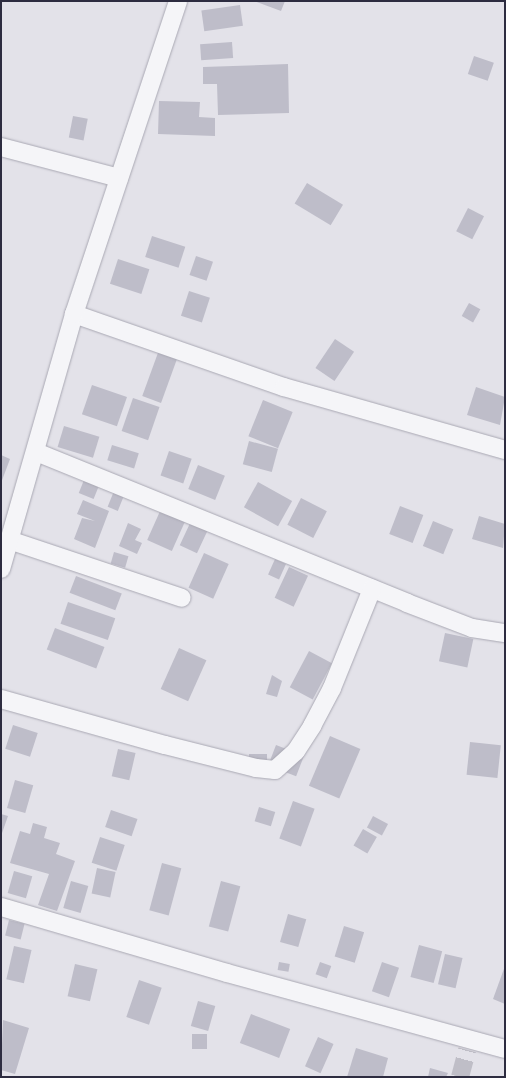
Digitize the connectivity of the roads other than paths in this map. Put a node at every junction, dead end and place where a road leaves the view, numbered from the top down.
1 (178, 1) edge
2 (1, 147) edge
3 (119, 178) junction
4 (74, 314) junction
5 (505, 450) edge
6 (36, 452) junction
7 (9, 540) junction
8 (1, 568) edge
9 (372, 588) junction
10 (182, 598) dead end
11 (505, 633) edge
12 (1, 698) edge
13 (1, 907) edge
14 (505, 1049) edge

1 - 3 street
2 - 3 street
3 - 4 street
4 - 5 street
4 - 6 street
6 - 7 street
6 - 9 street
7 - 8 street
7 - 10 street
9 - 11 street
9 - 12 street
13 - 14 street

